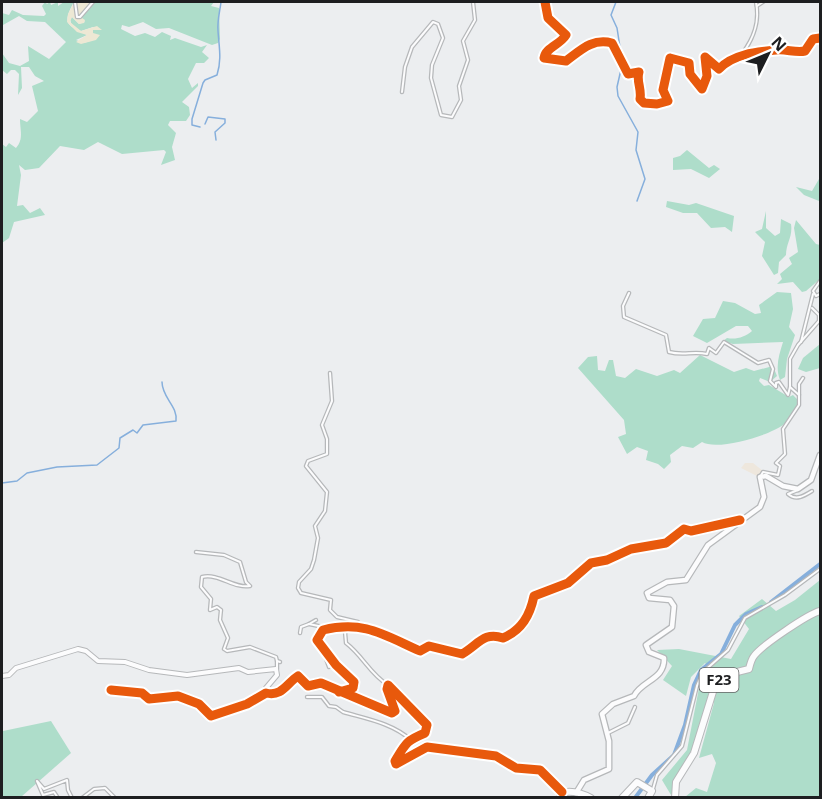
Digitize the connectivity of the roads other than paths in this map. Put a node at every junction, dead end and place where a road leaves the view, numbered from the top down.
1 (75, 2) edge
2 (93, 2) edge
3 (473, 2) edge
4 (545, 2) edge
5 (756, 2) edge
6 (763, 2) edge
7 (757, 6) junction
8 (820, 38) edge
9 (742, 54) junction
10 (402, 92) dead end
11 (820, 281) edge
12 (629, 293) dead end
13 (813, 294) junction
14 (820, 294) edge
15 (812, 308) junction
16 (801, 342) junction
17 (330, 373) dead end
18 (803, 378) dead end
19 (790, 387) junction
20 (800, 396) junction
21 (820, 455) edge
22 (760, 477) junction
23 (803, 487) junction
24 (812, 491) dead end
25 (740, 520) junction
26 (196, 552) dead end
27 (820, 568) edge
28 (820, 611) edge
29 (316, 620) dead end
30 (309, 624) junction
31 (360, 626) junction
32 (328, 628) junction
33 (300, 633) dead end
34 (322, 648) junction
35 (329, 667) dead end
36 (277, 675) junction
37 (2, 676) edge
38 (388, 685) junction
39 (111, 690) dead end
40 (339, 692) junction
41 (266, 693) junction
42 (307, 697) dead end
43 (635, 707) dead end
44 (606, 733) junction
45 (411, 740) junction
46 (576, 793) junction
47 (650, 794) edge
48 (561, 795) edge
49 (58, 798) edge
50 (72, 798) edge
51 (82, 798) edge
52 (115, 798) edge
53 (591, 798) edge
54 (622, 798) edge
55 (675, 798) edge

1 - 2 street
3 - 10 street
4 - 9 street
5 - 7 street
6 - 7 street
7 - 9 street
8 - 9 street
11 - 13 street
12 - 19 street
13 - 14 street
13 - 15 street
15 - 16 street
15 - 16 street
16 - 19 street
17 - 31 street
18 - 20 street
19 - 20 street
20 - 22 street
21 - 23 main road
22 - 23 main road
22 - 25 main road
23 - 24 street
25 - 31 street
25 - 44 main road
26 - 36 street
27 - 47 street
28 - 55 main road, F23
29 - 30 street
30 - 32 street
30 - 33 street
31 - 32 street
31 - 38 street
32 - 34 street
34 - 35 street
34 - 40 street
36 - 37 street
36 - 41 street
38 - 40 street
38 - 45 street
39 - 41 street
40 - 41 street
42 - 45 street
43 - 44 street
44 - 46 main road
45 - 48 street
46 - 48 main road
46 - 53 main road
47 - 54 main road
49 - 50 street
51 - 52 street

